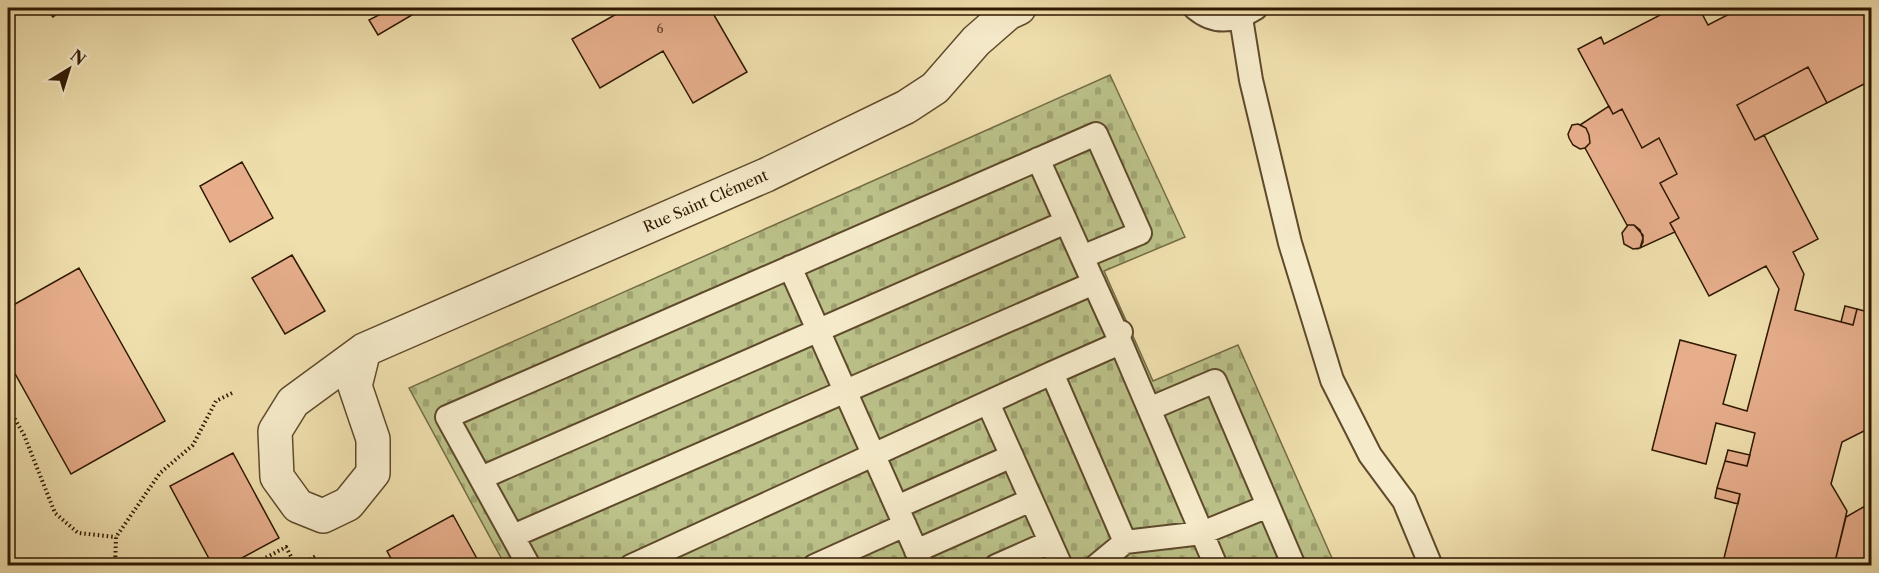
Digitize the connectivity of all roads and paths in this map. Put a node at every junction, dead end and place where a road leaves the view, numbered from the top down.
1 (1019, 8) edge
2 (1195, 8) edge
3 (1249, 13) edge
4 (1038, 159) junction
5 (1066, 222) junction
6 (1082, 257) junction
7 (790, 267) junction
8 (1094, 284) junction
9 (818, 330) junction
10 (1122, 335) junction
11 (364, 350) junction
12 (1052, 374) junction
13 (845, 392) junction
14 (232, 393) dead end
15 (988, 402) junction
16 (8, 407) edge
17 (1149, 409) junction
18 (873, 455) junction
19 (1012, 456) junction
20 (481, 478) junction
21 (1031, 500) junction
22 (1268, 506) junction
23 (901, 516) junction
24 (1202, 533) junction
25 (513, 536) junction
26 (116, 537) junction
27 (1050, 542) junction
28 (1125, 542) junction
29 (320, 554) dead end
30 (919, 558) edge
31 (115, 566) edge
32 (250, 566) edge
33 (297, 566) edge
34 (529, 566) edge
35 (631, 566) edge
36 (814, 566) edge
37 (996, 566) edge
38 (1061, 566) edge
39 (1096, 566) edge
40 (1216, 566) edge
41 (1294, 566) edge
42 (1431, 566) edge

1 - 11 street, Rue Saint Clément
2 - 3 lane
3 - 42 lane
4 - 5 lane
4 - 6 lane
4 - 7 lane
5 - 6 lane
5 - 9 lane
6 - 8 lane
7 - 9 lane
7 - 20 lane
8 - 10 lane
8 - 13 lane
9 - 13 lane
9 - 20 lane
10 - 12 lane
10 - 17 lane
11 - 11 street, Rue Saint Clément
12 - 15 lane
12 - 28 lane
13 - 18 lane
13 - 25 lane
14 - 26 path
15 - 18 lane
15 - 19 lane
16 - 26 path
17 - 22 lane
17 - 24 lane
18 - 23 lane
18 - 35 lane
19 - 21 lane
19 - 23 lane
20 - 25 lane
21 - 27 lane
21 - 30 lane
22 - 24 lane
22 - 41 lane
23 - 30 lane
23 - 36 lane
24 - 28 lane
24 - 40 lane
25 - 34 lane
26 - 31 path
27 - 37 lane
27 - 38 lane
28 - 39 lane
29 - 33 path
32 - 33 path

